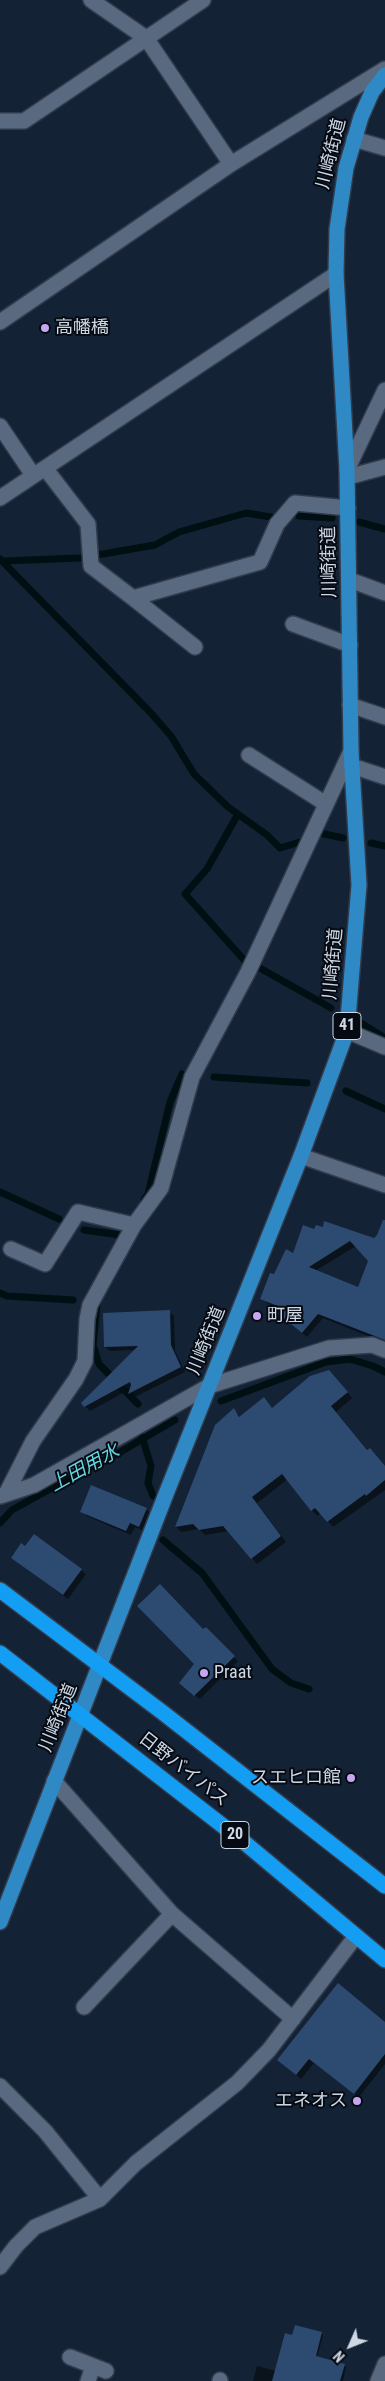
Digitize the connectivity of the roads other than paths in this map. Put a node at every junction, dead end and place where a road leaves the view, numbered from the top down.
1 (91, 0) edge
2 (203, 0) edge
3 (146, 38) junction
4 (385, 69) edge
5 (385, 75) edge
6 (0, 121) edge
7 (354, 139) junction
8 (385, 148) edge
9 (231, 164) junction
10 (336, 274) junction
11 (0, 322) edge
12 (385, 390) edge
13 (0, 426) edge
14 (385, 467) edge
15 (39, 472) junction
16 (348, 474) junction
17 (0, 498) edge
18 (348, 508) junction
19 (350, 580) junction
20 (385, 593) edge
21 (133, 598) junction
22 (293, 624) dead end
23 (350, 645) junction
24 (195, 647) dead end
25 (350, 705) junction
26 (385, 717) edge
27 (249, 755) dead end
28 (351, 759) junction
29 (385, 777) edge
30 (326, 804) junction
31 (347, 1030) junction
32 (385, 1047) edge
33 (301, 1156) junction
34 (385, 1185) edge
35 (134, 1225) junction
36 (11, 1248) dead end
37 (385, 1350) edge
38 (209, 1386) junction
39 (3, 1495) edge
40 (0, 1590) edge
41 (0, 1653) edge
42 (100, 1664) junction
43 (81, 1715) junction
44 (54, 1781) junction
45 (385, 1886) edge
46 (172, 1914) junction
47 (0, 1922) edge
48 (356, 1936) junction
49 (385, 1960) edge
50 (84, 2007) dead end
51 (293, 2019) junction
52 (0, 2086) edge
53 (100, 2199) junction
54 (0, 2267) edge
55 (70, 2357) dead end
56 (385, 2364) edge
57 (88, 2381) edge
58 (378, 2381) edge

1 - 3 street
2 - 3 street
3 - 6 street
3 - 9 street
4 - 9 street
5 - 7 main road, 川崎街道 / 41
7 - 8 street
7 - 10 main road, 川崎街道 / 41
9 - 11 street
10 - 15 street
10 - 16 main road, 川崎街道 / 41
12 - 16 street
13 - 15 street
14 - 16 street
15 - 17 street
15 - 21 street
16 - 18 main road, 川崎街道 / 41
18 - 19 main road, 川崎街道 / 41
18 - 21 street
19 - 20 street
19 - 23 main road, 川崎街道 / 41
21 - 24 street
22 - 23 street
23 - 25 main road, 川崎街道 / 41
25 - 26 street
25 - 28 main road, 川崎街道 / 41
27 - 30 street
28 - 29 street
28 - 30 street
28 - 31 main road, 川崎街道 / 41
30 - 35 street
31 - 32 street
31 - 33 main road, 川崎街道 / 41
33 - 34 street
33 - 38 main road, 川崎街道 / 41
35 - 36 street
35 - 39 street
37 - 38 street
38 - 39 street
38 - 42 main road, 川崎街道 / 41
40 - 42 highway, 日野バイパス
41 - 43 highway, 日野バイパス / 20
42 - 43 main road, 川崎街道 / 41
42 - 45 highway, 日野バイパス
43 - 44 main road, 川崎街道 / 41
43 - 48 highway, 日野バイパス / 20
44 - 46 street
44 - 47 main road, 川崎街道 / 41
46 - 50 street
46 - 51 street
48 - 49 highway, 日野バイパス / 20
48 - 51 street
51 - 53 street
52 - 53 street
53 - 54 street
55 - 57 street
56 - 58 street

